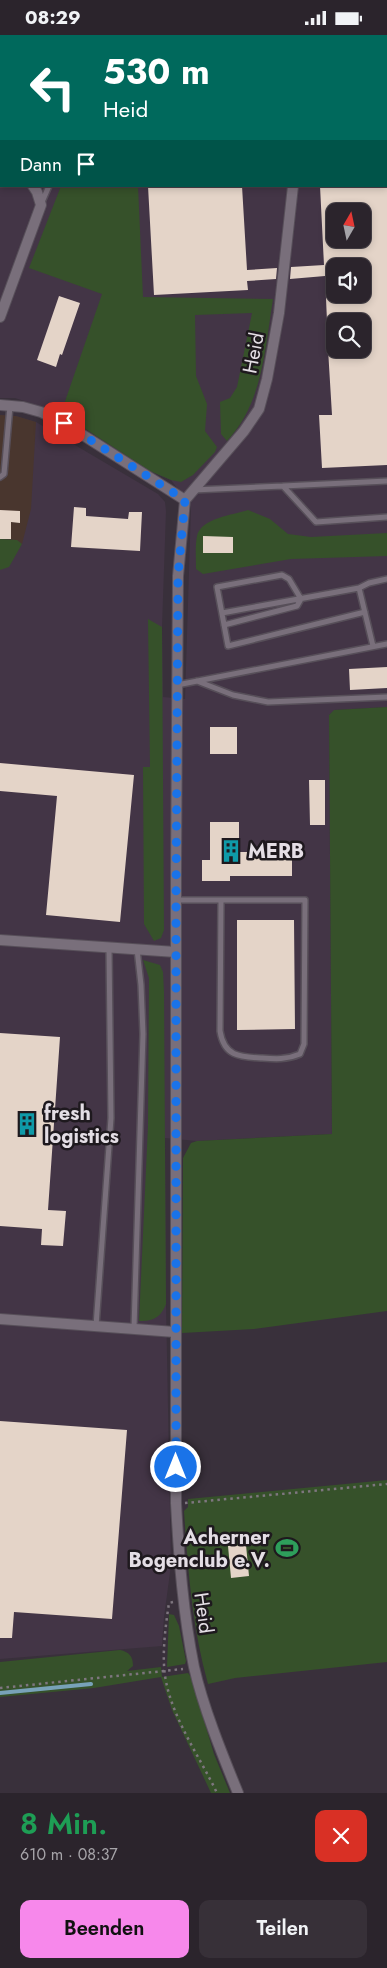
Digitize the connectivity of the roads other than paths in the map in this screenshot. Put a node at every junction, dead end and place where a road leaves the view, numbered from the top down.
1 (34, 187) edge
2 (49, 187) edge
3 (293, 187) edge
4 (41, 205) junction
5 (0, 317) edge
6 (5, 405) edge
7 (0, 477) edge
8 (387, 481) edge
9 (283, 486) junction
10 (193, 491) junction
11 (185, 500) junction
12 (387, 517) edge
13 (387, 579) edge
14 (360, 588) junction
15 (301, 599) junction
16 (365, 612) junction
17 (222, 613) junction
18 (224, 625) junction
19 (387, 643) edge
20 (373, 646) junction
21 (197, 681) junction
22 (178, 685) junction
23 (387, 697) edge
24 (176, 900) junction
25 (221, 901) junction
26 (0, 940) edge
27 (109, 947) junction
28 (137, 949) junction
29 (176, 952) junction
30 (0, 1319) edge
31 (96, 1326) junction
32 (134, 1329) junction
33 (176, 1332) junction
34 (238, 1793) edge

1 - 4 street
2 - 4 lane
3 - 10 street, Heid
4 - 5 street
6 - 7 lane
6 - 11 street
8 - 9 lane
9 - 10 lane
9 - 12 lane
10 - 11 street, Heid
11 - 22 street, Heid
13 - 14 lane
14 - 15 lane
14 - 16 lane
15 - 17 lane
15 - 17 lane
15 - 18 lane
16 - 18 lane
16 - 20 lane
17 - 18 lane
19 - 20 lane
20 - 21 lane
21 - 22 lane
21 - 23 lane
22 - 24 street, Heid
24 - 25 lane
24 - 29 street, Heid
25 - 25 lane
26 - 27 street
27 - 28 street
27 - 31 lane
28 - 29 street
28 - 32 lane
29 - 33 street, Heid
30 - 31 street
31 - 32 street
32 - 33 street
33 - 34 street, Heid

